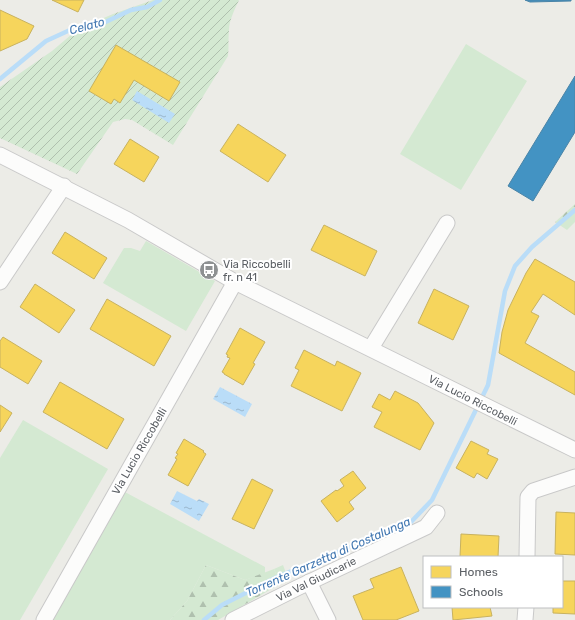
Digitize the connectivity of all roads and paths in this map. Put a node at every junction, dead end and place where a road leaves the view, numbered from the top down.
1 (0, 155) edge
2 (64, 186) junction
3 (447, 223) dead end
4 (0, 282) edge
5 (235, 282) junction
6 (371, 348) junction
7 (575, 450) edge
8 (575, 477) edge
9 (437, 513) dead end
10 (527, 556) edge
11 (309, 582) junction
12 (526, 608) edge
13 (44, 620) edge
14 (233, 620) edge
15 (328, 620) edge
16 (525, 620) edge

1 - 2 street, Via Lucio Riccobelli
2 - 4 street
2 - 5 street, Via Lucio Riccobelli
3 - 6 street
5 - 6 street, Via Lucio Riccobelli
5 - 13 street, Via Lucio Riccobelli
6 - 7 street, Via Lucio Riccobelli
8 - 10 street
9 - 11 street, Via Val Giudicarie
11 - 14 street, Via Val Giudicarie
11 - 15 street
12 - 16 street

